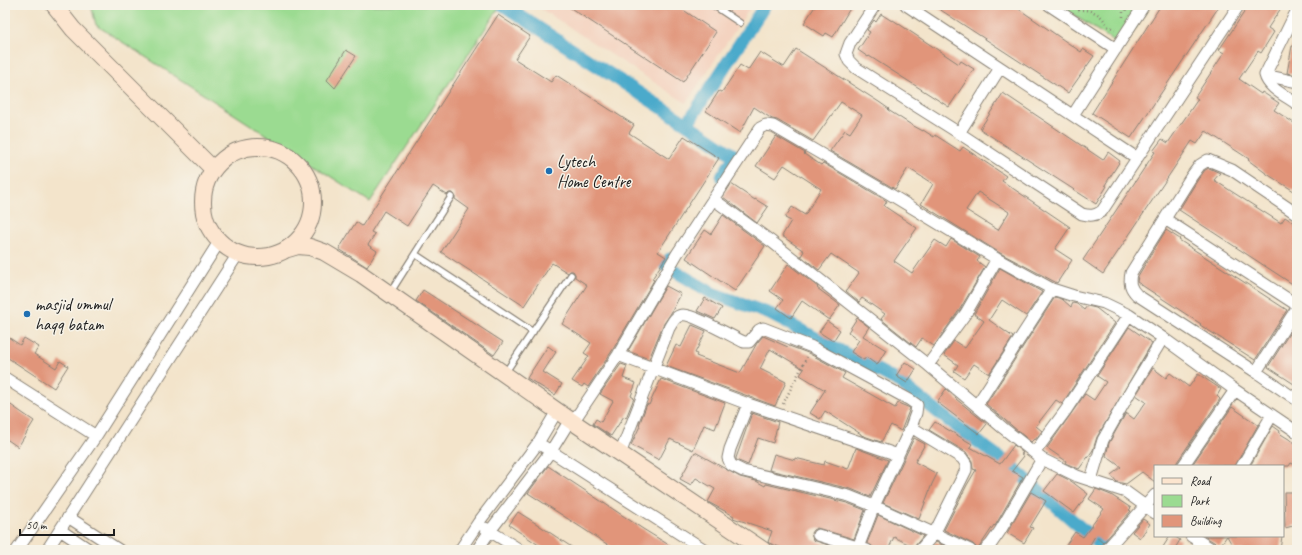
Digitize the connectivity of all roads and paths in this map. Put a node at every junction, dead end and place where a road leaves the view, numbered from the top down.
1 (54, 5) edge
2 (713, 5) edge
3 (875, 5) edge
4 (906, 5) edge
5 (1049, 5) edge
6 (1130, 5) edge
7 (1144, 5) edge
8 (1239, 5) edge
9 (1073, 7) dead end
10 (1296, 13) edge
11 (1123, 21) dead end
12 (740, 23) dead end
13 (1120, 27) dead end
14 (1116, 49) junction
15 (1000, 68) junction
16 (1265, 75) junction
17 (1297, 82) edge
18 (1297, 104) edge
19 (1073, 115) junction
20 (958, 133) junction
21 (1137, 158) junction
22 (213, 169) junction
23 (451, 197) dead end
24 (713, 199) junction
25 (1297, 214) edge
26 (1165, 219) junction
27 (310, 221) junction
28 (219, 242) junction
29 (288, 249) junction
30 (324, 252) junction
31 (238, 254) junction
32 (415, 254) junction
33 (997, 259) junction
34 (571, 275) dead end
35 (1052, 288) junction
36 (389, 295) junction
37 (1297, 307) edge
38 (1129, 315) junction
39 (533, 332) junction
40 (1163, 338) junction
41 (812, 347) junction
42 (618, 355) junction
43 (928, 364) junction
44 (653, 368) junction
45 (1256, 372) junction
46 (505, 374) junction
47 (5, 378) edge
48 (1234, 390) junction
49 (1297, 400) edge
50 (748, 404) junction
51 (977, 405) junction
52 (778, 413) junction
53 (1272, 415) junction
54 (567, 418) junction
55 (911, 427) junction
56 (1297, 432) edge
57 (96, 436) junction
58 (538, 443) junction
59 (551, 451) junction
60 (620, 454) junction
61 (898, 455) junction
62 (1039, 456) junction
63 (1184, 465) edge
64 (1243, 465) edge
65 (1091, 480) junction
66 (1154, 496) edge
67 (874, 506) junction
68 (1144, 506) junction
69 (1154, 512) edge
70 (68, 517) junction
71 (478, 523) junction
72 (60, 530) junction
73 (490, 531) junction
74 (934, 534) junction
75 (818, 535) dead end
76 (1198, 538) edge
77 (861, 549) edge
78 (17, 550) edge
79 (47, 550) edge
80 (90, 550) edge
81 (119, 550) edge
82 (460, 550) edge
83 (477, 550) edge
84 (520, 550) edge
85 (704, 550) edge
86 (763, 550) edge
87 (920, 550) edge
88 (970, 550) edge
89 (985, 550) edge
90 (1106, 550) edge
91 (1213, 550) edge

1 - 22 street
2 - 12 lane
3 - 20 street
4 - 15 street
5 - 14 street
6 - 11 path
7 - 14 street
8 - 21 street
9 - 13 path
10 - 16 street
14 - 19 street
15 - 19 street
15 - 20 street
16 - 17 street
16 - 18 street
19 - 21 street
20 - 21 street
22 - 27 street
22 - 28 street
23 - 32 lane
24 - 33 street
24 - 42 street
24 - 43 street
25 - 26 street
26 - 37 street
26 - 45 street
27 - 29 street
27 - 30 street
28 - 31 street
28 - 57 street
29 - 30 street
29 - 31 street
30 - 36 street
31 - 70 street
32 - 36 lane
32 - 39 lane
33 - 35 street
33 - 43 street
34 - 39 lane
35 - 38 street
35 - 51 street
36 - 46 street
37 - 45 street
38 - 40 street
38 - 62 street
39 - 46 lane
40 - 48 street
40 - 65 street
41 - 44 street
41 - 52 path
41 - 55 street
42 - 44 street
42 - 54 street
43 - 51 street
44 - 50 street
44 - 60 street
45 - 49 street
46 - 54 street
47 - 57 street
48 - 53 street
48 - 63 street
50 - 52 street
50 - 67 street
51 - 62 street
52 - 61 street
53 - 56 street
53 - 64 street
54 - 58 street
54 - 59 street
54 - 60 street
55 - 61 street
55 - 74 street
57 - 78 street
58 - 59 street
58 - 71 street
59 - 73 street
59 - 85 street
60 - 86 street
61 - 67 street
62 - 65 street
62 - 89 street
65 - 68 street
66 - 68 street
67 - 74 street
67 - 77 street
68 - 69 street
68 - 90 street
70 - 72 street
70 - 81 street
71 - 73 street
71 - 82 street
72 - 79 street
72 - 80 street
73 - 83 street
73 - 84 street
74 - 87 street
74 - 88 street
75 - 77 street
76 - 91 street

